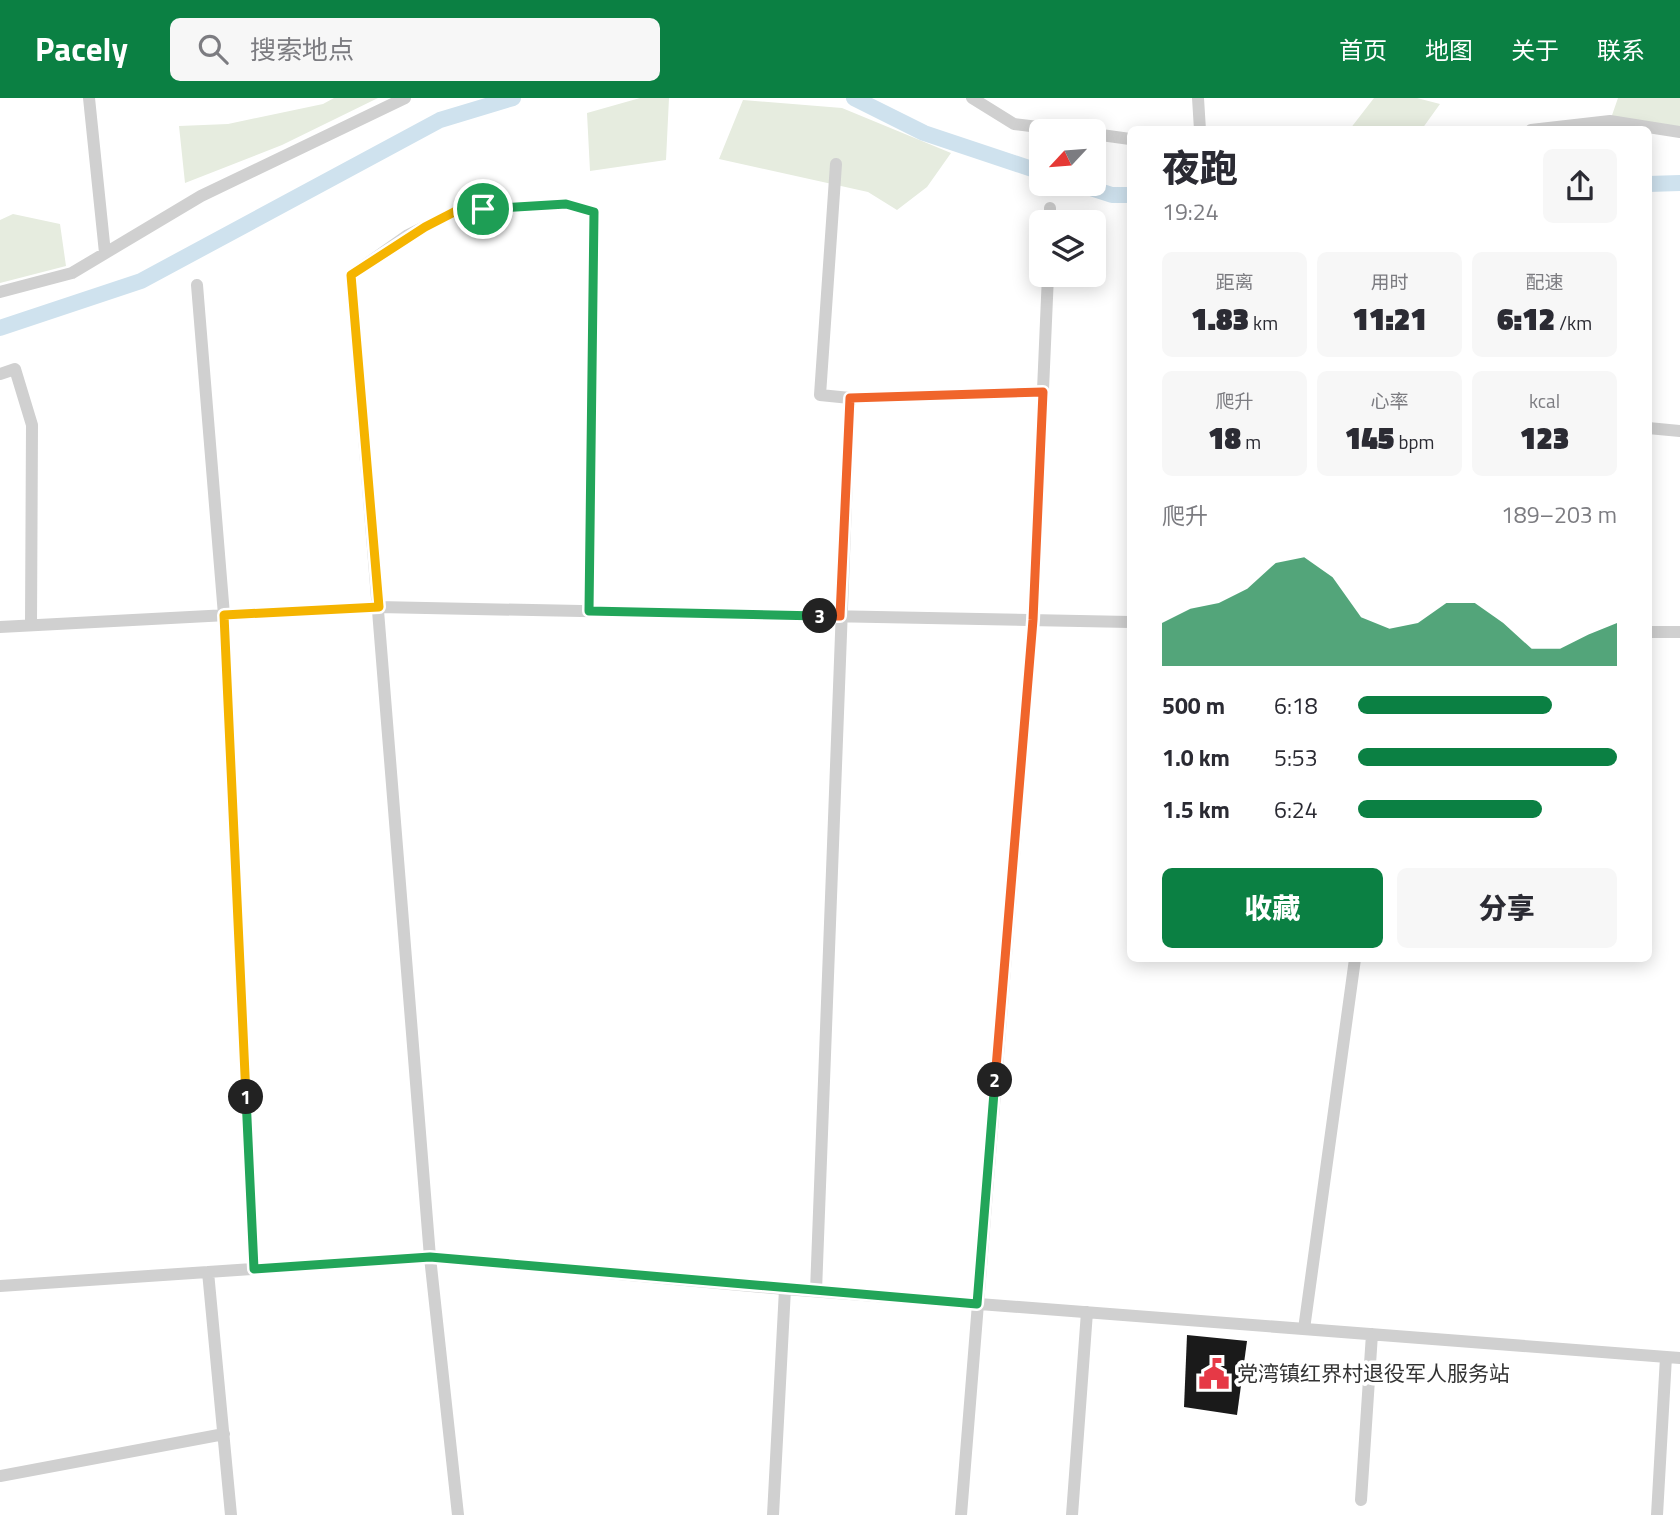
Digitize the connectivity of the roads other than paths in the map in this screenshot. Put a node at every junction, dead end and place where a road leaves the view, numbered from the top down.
1 (89, 98) edge
2 (405, 98) edge
3 (972, 98) edge
4 (1198, 98) edge
5 (1029, 126) edge
6 (1200, 126) edge
7 (1566, 126) edge
8 (1642, 126) edge
9 (1652, 128) edge
10 (1680, 132) edge
11 (1106, 136) edge
12 (1127, 139) edge
13 (836, 164) dead end
14 (105, 253) junction
15 (197, 285) dead end
16 (1047, 287) edge
17 (0, 292) edge
18 (0, 374) edge
19 (1043, 392) junction
20 (850, 398) junction
21 (1652, 428) edge
22 (1680, 431) edge
23 (379, 607) junction
24 (589, 611) junction
25 (224, 615) junction
26 (840, 616) junction
27 (1033, 620) junction
28 (1127, 622) edge
29 (31, 625) junction
30 (0, 627) edge
31 (1652, 632) edge
32 (1680, 632) edge
33 (1355, 962) edge
34 (430, 1257) junction
35 (254, 1269) junction
36 (208, 1272) junction
37 (0, 1286) edge
38 (785, 1289) junction
39 (816, 1291) junction
40 (977, 1304) junction
41 (1087, 1312) junction
42 (1304, 1329) junction
43 (1372, 1334) junction
44 (1666, 1357) junction
45 (1680, 1358) edge
46 (224, 1434) junction
47 (0, 1476) edge
48 (1361, 1500) dead end
49 (232, 1515) edge
50 (458, 1515) edge
51 (773, 1515) edge
52 (961, 1515) edge
53 (1072, 1515) edge
54 (1657, 1515) edge

1 - 14 street
2 - 14 street
3 - 5 street
4 - 6 street
7 - 8 street
9 - 10 street
11 - 12 street
13 - 20 street
14 - 17 street
15 - 25 street
16 - 19 street
18 - 29 street
19 - 20 street
19 - 27 street
20 - 26 street
21 - 22 street
23 - 24 street
23 - 24 street
23 - 25 street
23 - 34 street
24 - 26 street
25 - 29 street
25 - 35 street
26 - 27 street
26 - 39 street
27 - 28 street
27 - 40 street
29 - 30 street
31 - 32 street
33 - 42 street
34 - 35 street
34 - 38 street
34 - 50 street
35 - 36 street
36 - 37 street
36 - 46 street
38 - 39 street
38 - 51 street
39 - 40 street
40 - 41 street
40 - 52 street
41 - 42 street
41 - 53 street
42 - 43 street
43 - 44 street
43 - 48 street
44 - 45 street
44 - 54 street
46 - 47 street
46 - 49 street

